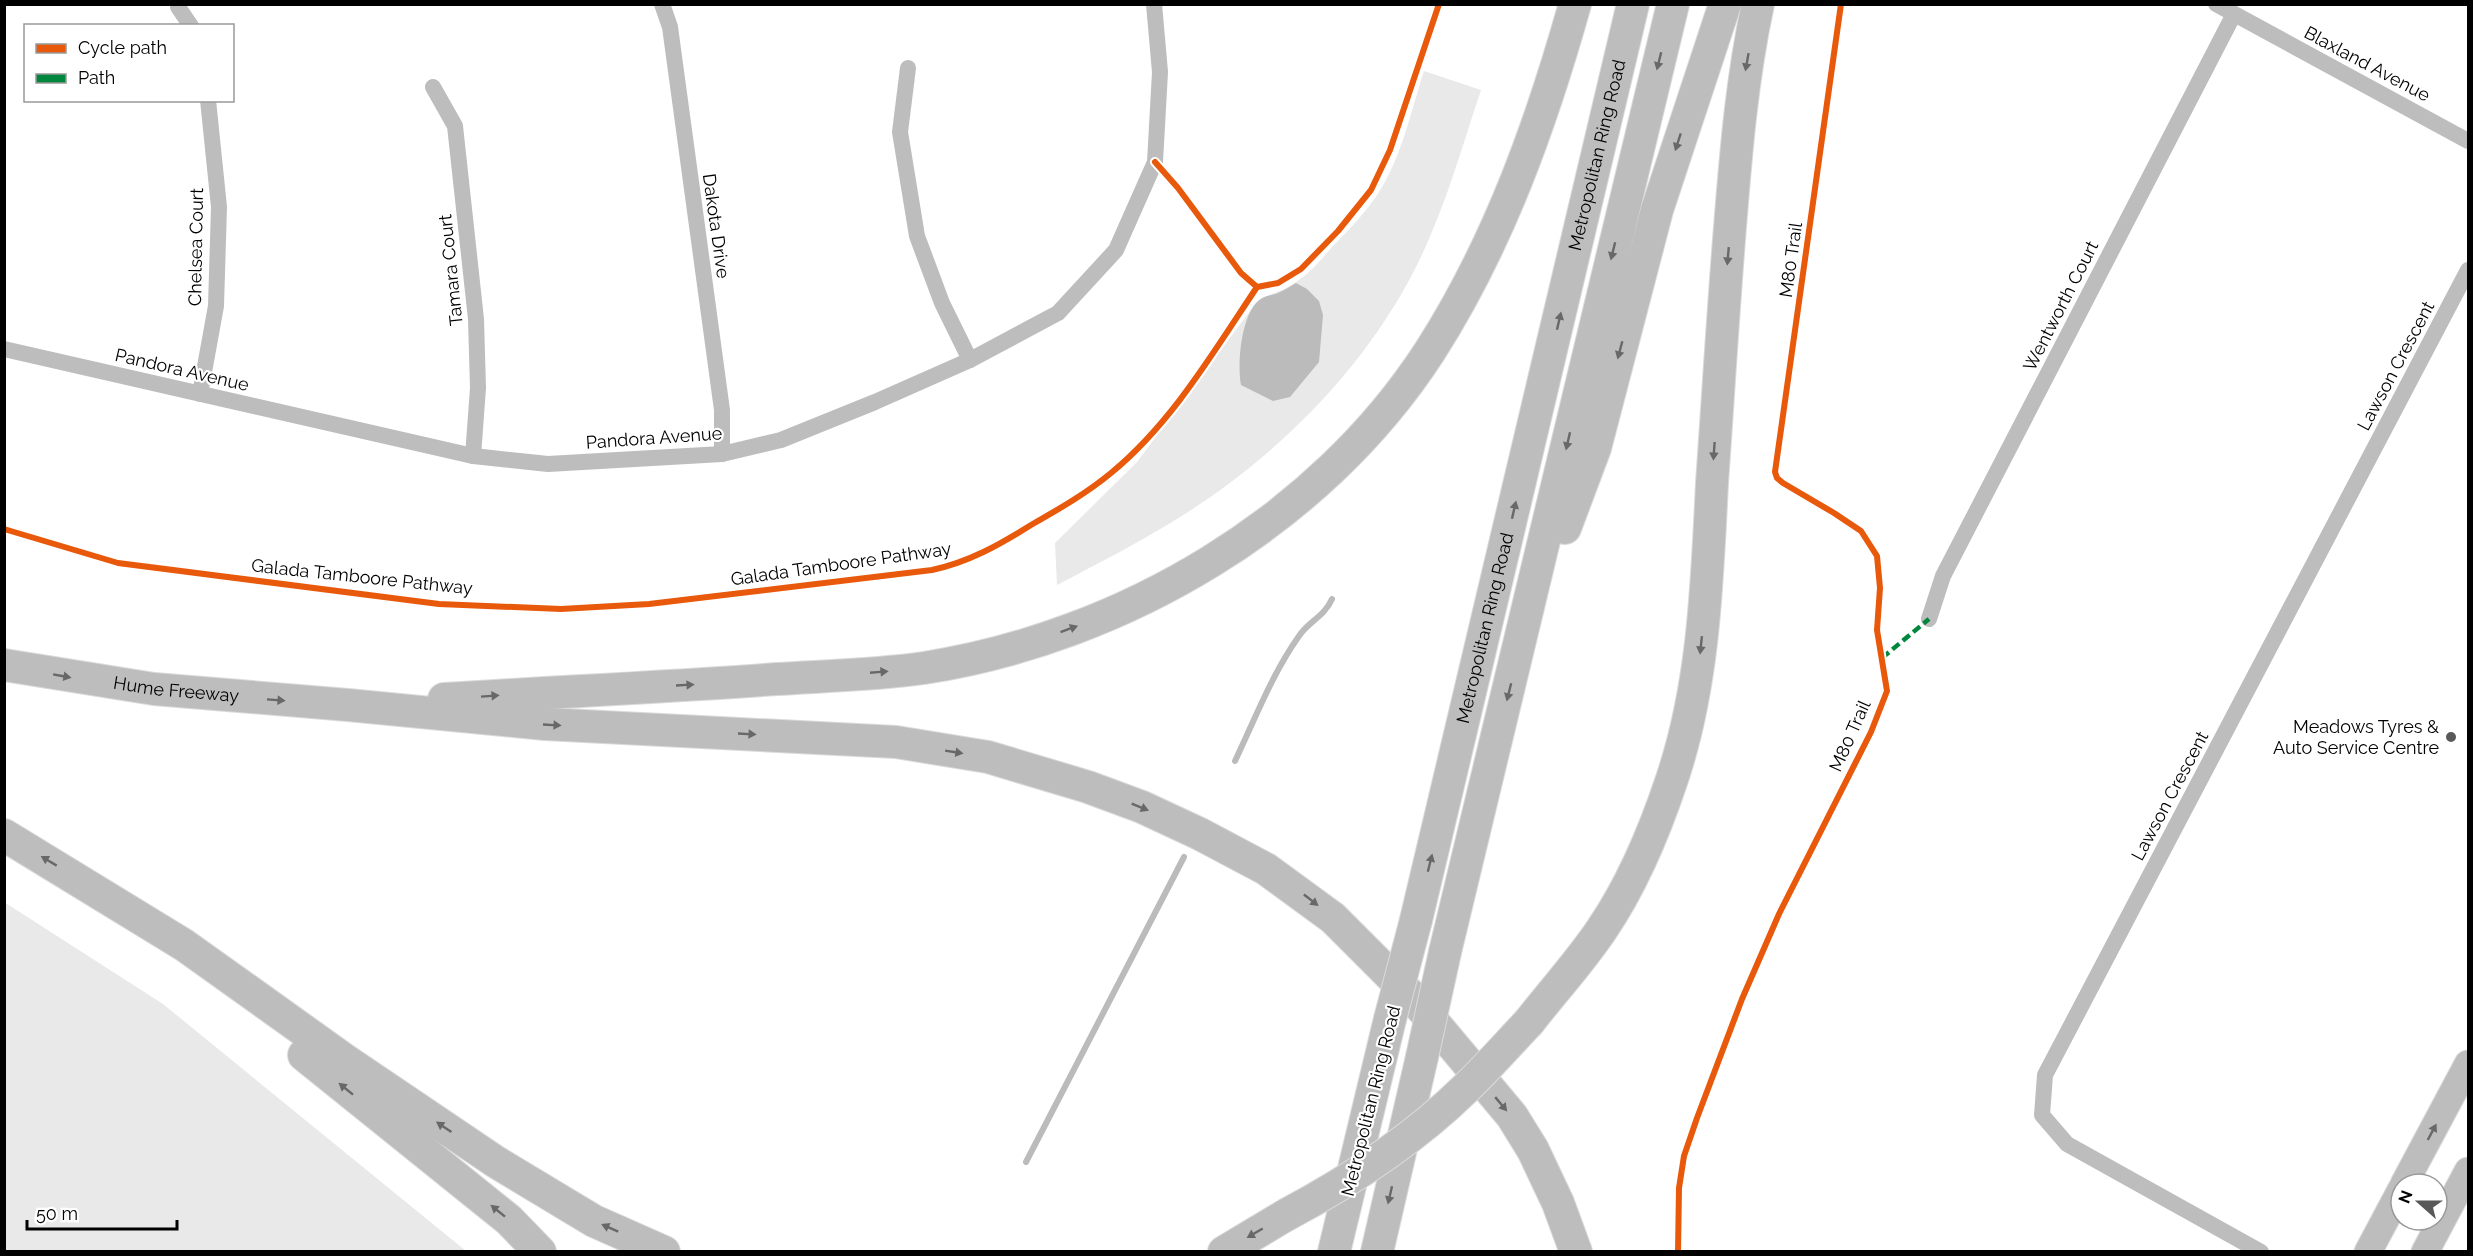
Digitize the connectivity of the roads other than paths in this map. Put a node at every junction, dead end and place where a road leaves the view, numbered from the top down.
1 (662, 4) edge
2 (1154, 4) edge
3 (1575, 4) edge
4 (1633, 4) edge
5 (1673, 4) edge
6 (1725, 4) edge
7 (1758, 4) edge
8 (2216, 4) edge
9 (178, 7) dead end
10 (2234, 14) junction
11 (190, 24) edge
12 (908, 68) dead end
13 (433, 87) dead end
14 (208, 102) edge
15 (2469, 141) edge
16 (2469, 270) edge
17 (4, 349) edge
18 (970, 360) junction
19 (200, 394) junction
20 (722, 454) junction
21 (473, 456) junction
22 (1929, 619) dead end
23 (1520, 646) junction
24 (4, 665) edge
25 (348, 705) junction
26 (4, 834) edge
27 (94, 888) junction
28 (2469, 1064) edge
29 (2469, 1171) edge
30 (2410, 1172) edge
31 (2389, 1212) edge
32 (540, 1251) edge
33 (664, 1251) edge
34 (1224, 1251) edge
35 (1334, 1251) edge
36 (1377, 1251) edge
37 (1576, 1251) edge
38 (2261, 1251) edge
39 (2368, 1251) edge
40 (2426, 1251) edge

1 - 20 street, Dakota Drive
2 - 18 street, Pandora Avenue
25 -> 3 highway
35 -> 4 highway, Metropolitan Ring Road, bridge
5 -> 23 highway, Metropolitan Ring Road
6 -> 23 highway
7 -> 34 highway, bridge
8 - 10 street, Blaxland Avenue
9 - 11 street
10 - 15 street, Blaxland Avenue
10 - 22 street, Wentworth Court
12 - 18 street
13 - 21 street, Tamara Court
14 - 19 street, Chelsea Court
16 - 38 street, Lawson Crescent
17 - 19 street, Pandora Avenue
18 - 20 street, Pandora Avenue
19 - 21 street, Pandora Avenue
20 - 21 street, Pandora Avenue
23 -> 36 highway, Metropolitan Ring Road, bridge
24 -> 25 highway, Hume Freeway
25 -> 37 highway
27 -> 26 highway
32 -> 27 highway
33 -> 27 highway
30 -> 28 main road
29 - 40 main road
31 - 39 main road

